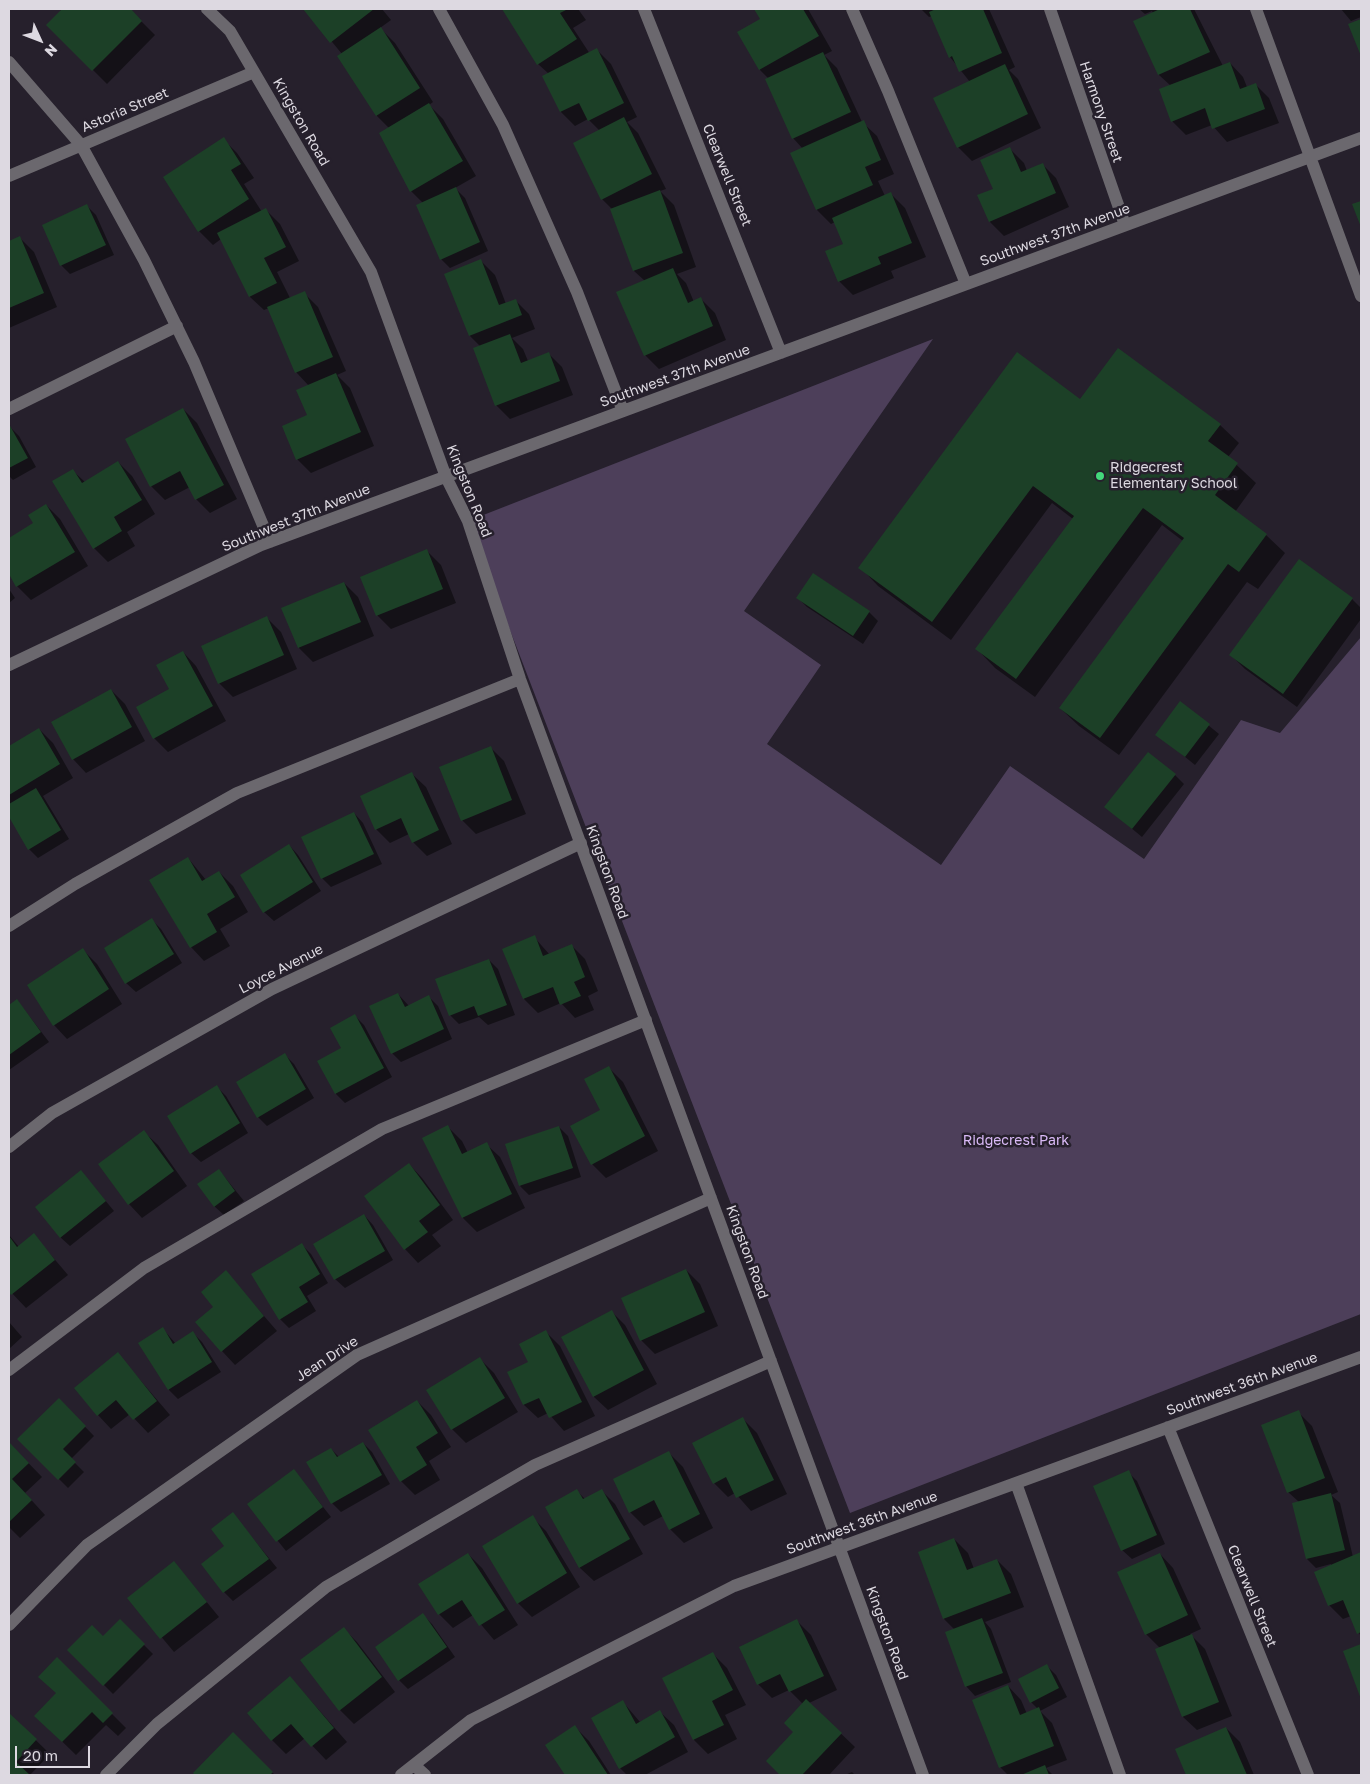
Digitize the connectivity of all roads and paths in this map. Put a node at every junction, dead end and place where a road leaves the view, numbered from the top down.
1 (207, 9) edge
2 (439, 9) edge
3 (644, 9) edge
4 (852, 9) edge
5 (1050, 9) edge
6 (1256, 9) edge
7 (9, 62) edge
8 (254, 72) junction
9 (1361, 138) edge
10 (81, 145) junction
11 (1310, 157) junction
12 (9, 176) edge
13 (1125, 226) junction
14 (966, 284) junction
15 (1361, 296) edge
16 (176, 326) junction
17 (781, 353) junction
18 (9, 409) edge
19 (624, 411) junction
20 (446, 477) junction
21 (270, 542) junction
22 (9, 665) edge
23 (520, 679) junction
24 (581, 843) junction
25 (9, 926) edge
26 (646, 1020) junction
27 (9, 1147) edge
28 (711, 1198) junction
29 (1361, 1357) edge
30 (771, 1361) junction
31 (9, 1370) edge
32 (1168, 1428) junction
33 (1016, 1483) junction
34 (840, 1548) junction
35 (9, 1624) edge
36 (414, 1764) junction
37 (106, 1775) edge
38 (401, 1775) edge
39 (425, 1775) edge
40 (924, 1775) edge
41 (1120, 1775) edge
42 (1308, 1775) edge

1 - 8 street, Kingston Road
2 - 19 street
3 - 17 street, Clearwell Street
4 - 14 street
5 - 13 street, Harmony Street
6 - 11 street
7 - 10 street
8 - 10 street, Astoria Street
8 - 20 street, Kingston Road
9 - 11 street, Southwest 37th Avenue
10 - 12 street, Astoria Street
10 - 16 street
11 - 13 street, Southwest 37th Avenue
11 - 15 street
13 - 14 street, Southwest 37th Avenue
14 - 17 street, Southwest 37th Avenue
16 - 18 street
16 - 21 street
17 - 19 street, Southwest 37th Avenue
19 - 20 street, Southwest 37th Avenue
20 - 21 street, Southwest 37th Avenue
20 - 23 street, Kingston Road
21 - 22 street, Southwest 37th Avenue
23 - 24 street, Kingston Road
23 - 25 street
24 - 26 street, Kingston Road
24 - 27 street, Loyce Avenue
26 - 28 street, Kingston Road
26 - 31 street
28 - 30 street, Kingston Road
28 - 35 street, Jean Drive
29 - 32 street, Southwest 36th Avenue
30 - 34 street, Kingston Road
30 - 37 street
32 - 33 street, Southwest 36th Avenue
32 - 42 street, Clearwell Street
33 - 34 street, Southwest 36th Avenue
33 - 41 street
34 - 36 street, Southwest 36th Avenue
34 - 40 street, Kingston Road
36 - 38 street, Southwest 36th Avenue
36 - 39 street

